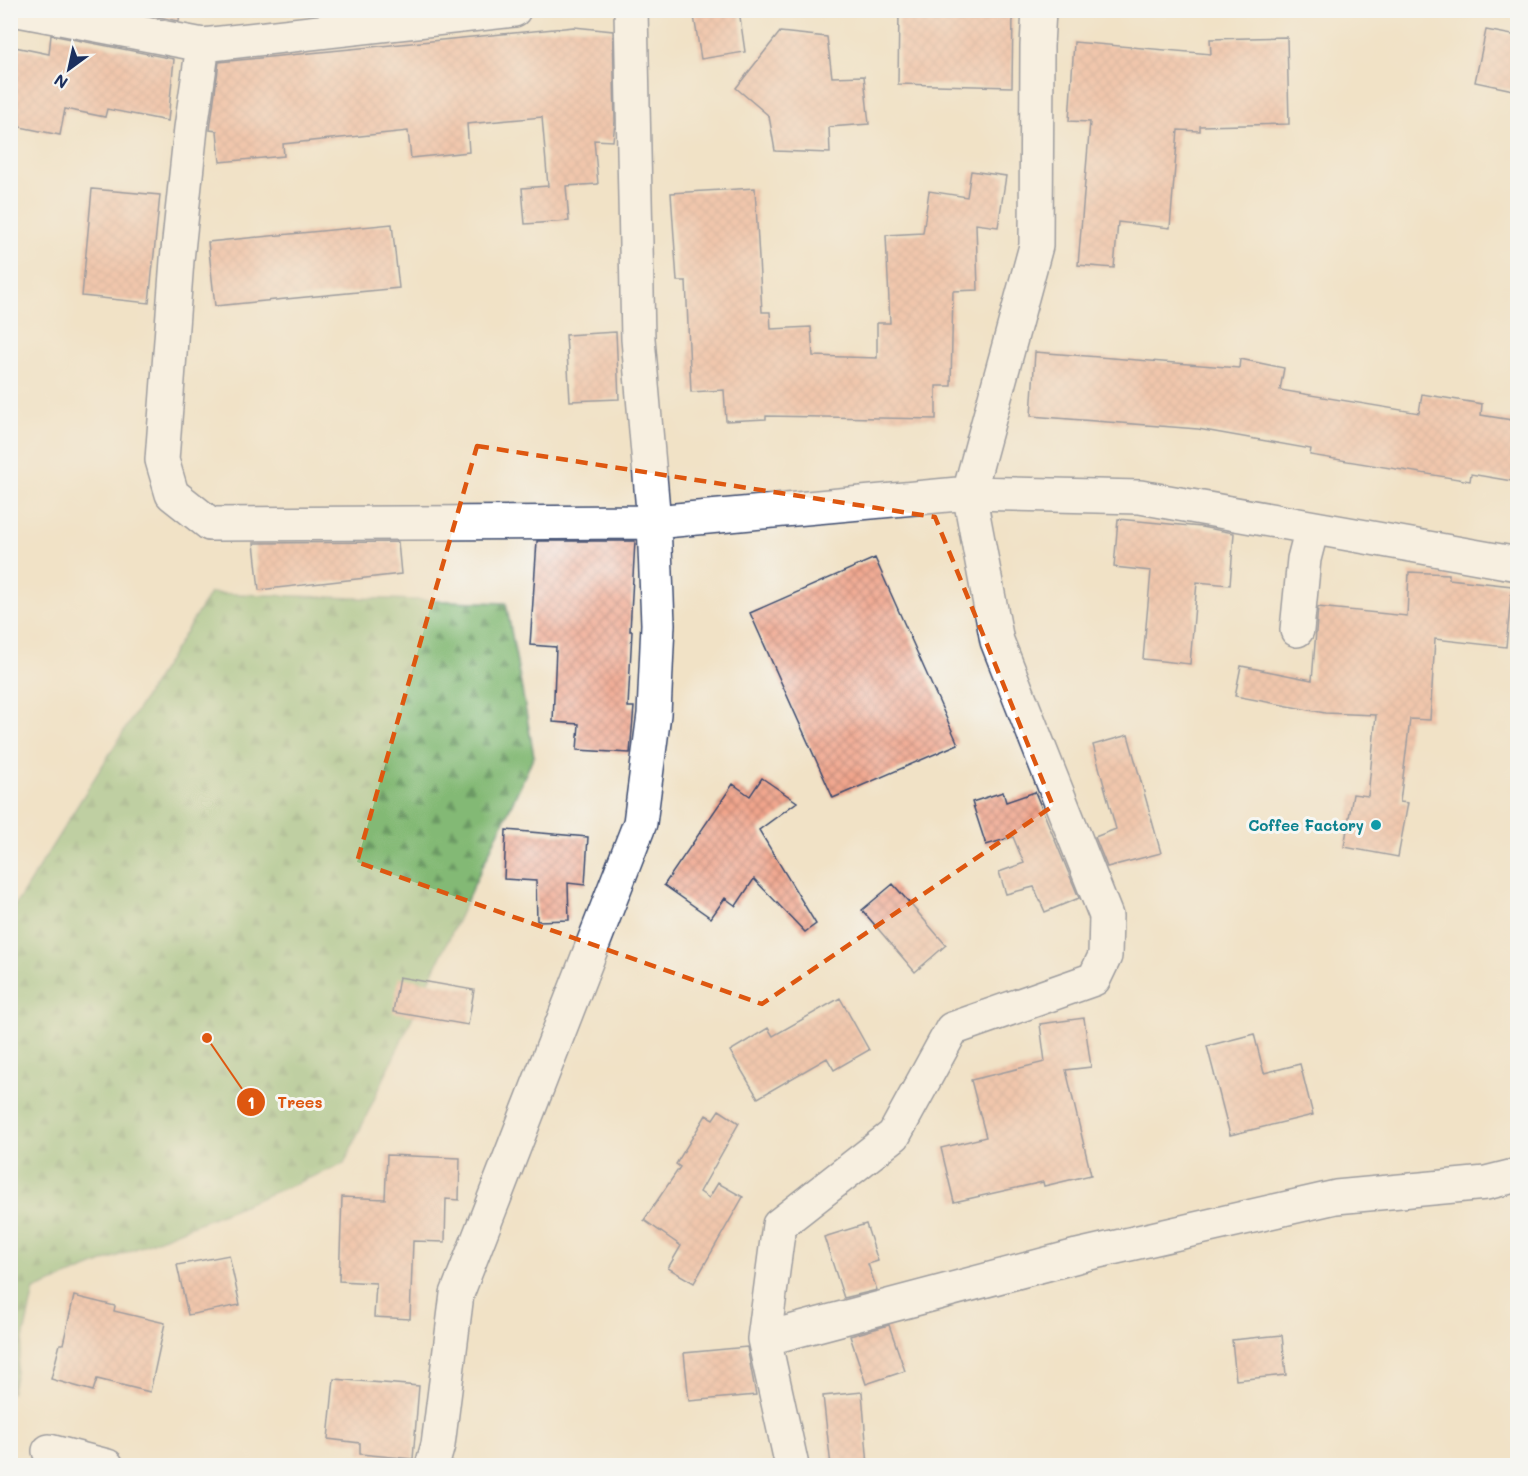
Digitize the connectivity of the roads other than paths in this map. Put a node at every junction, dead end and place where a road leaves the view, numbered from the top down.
1 (18, 10) edge
2 (514, 10) edge
3 (631, 10) edge
4 (1039, 10) edge
5 (203, 45) junction
6 (969, 493) junction
7 (654, 522) junction
8 (1312, 528) junction
9 (1518, 564) edge
10 (1296, 630) dead end
11 (1518, 1175) edge
12 (764, 1339) junction
13 (49, 1451) dead end
14 (107, 1466) edge
15 (432, 1466) edge
16 (792, 1466) edge

1 - 5 street
2 - 5 street
3 - 7 street
4 - 6 street
5 - 7 street
6 - 7 street
6 - 8 street
6 - 12 street
7 - 15 street
8 - 9 street
8 - 10 street
11 - 12 street
12 - 16 street
13 - 14 street

